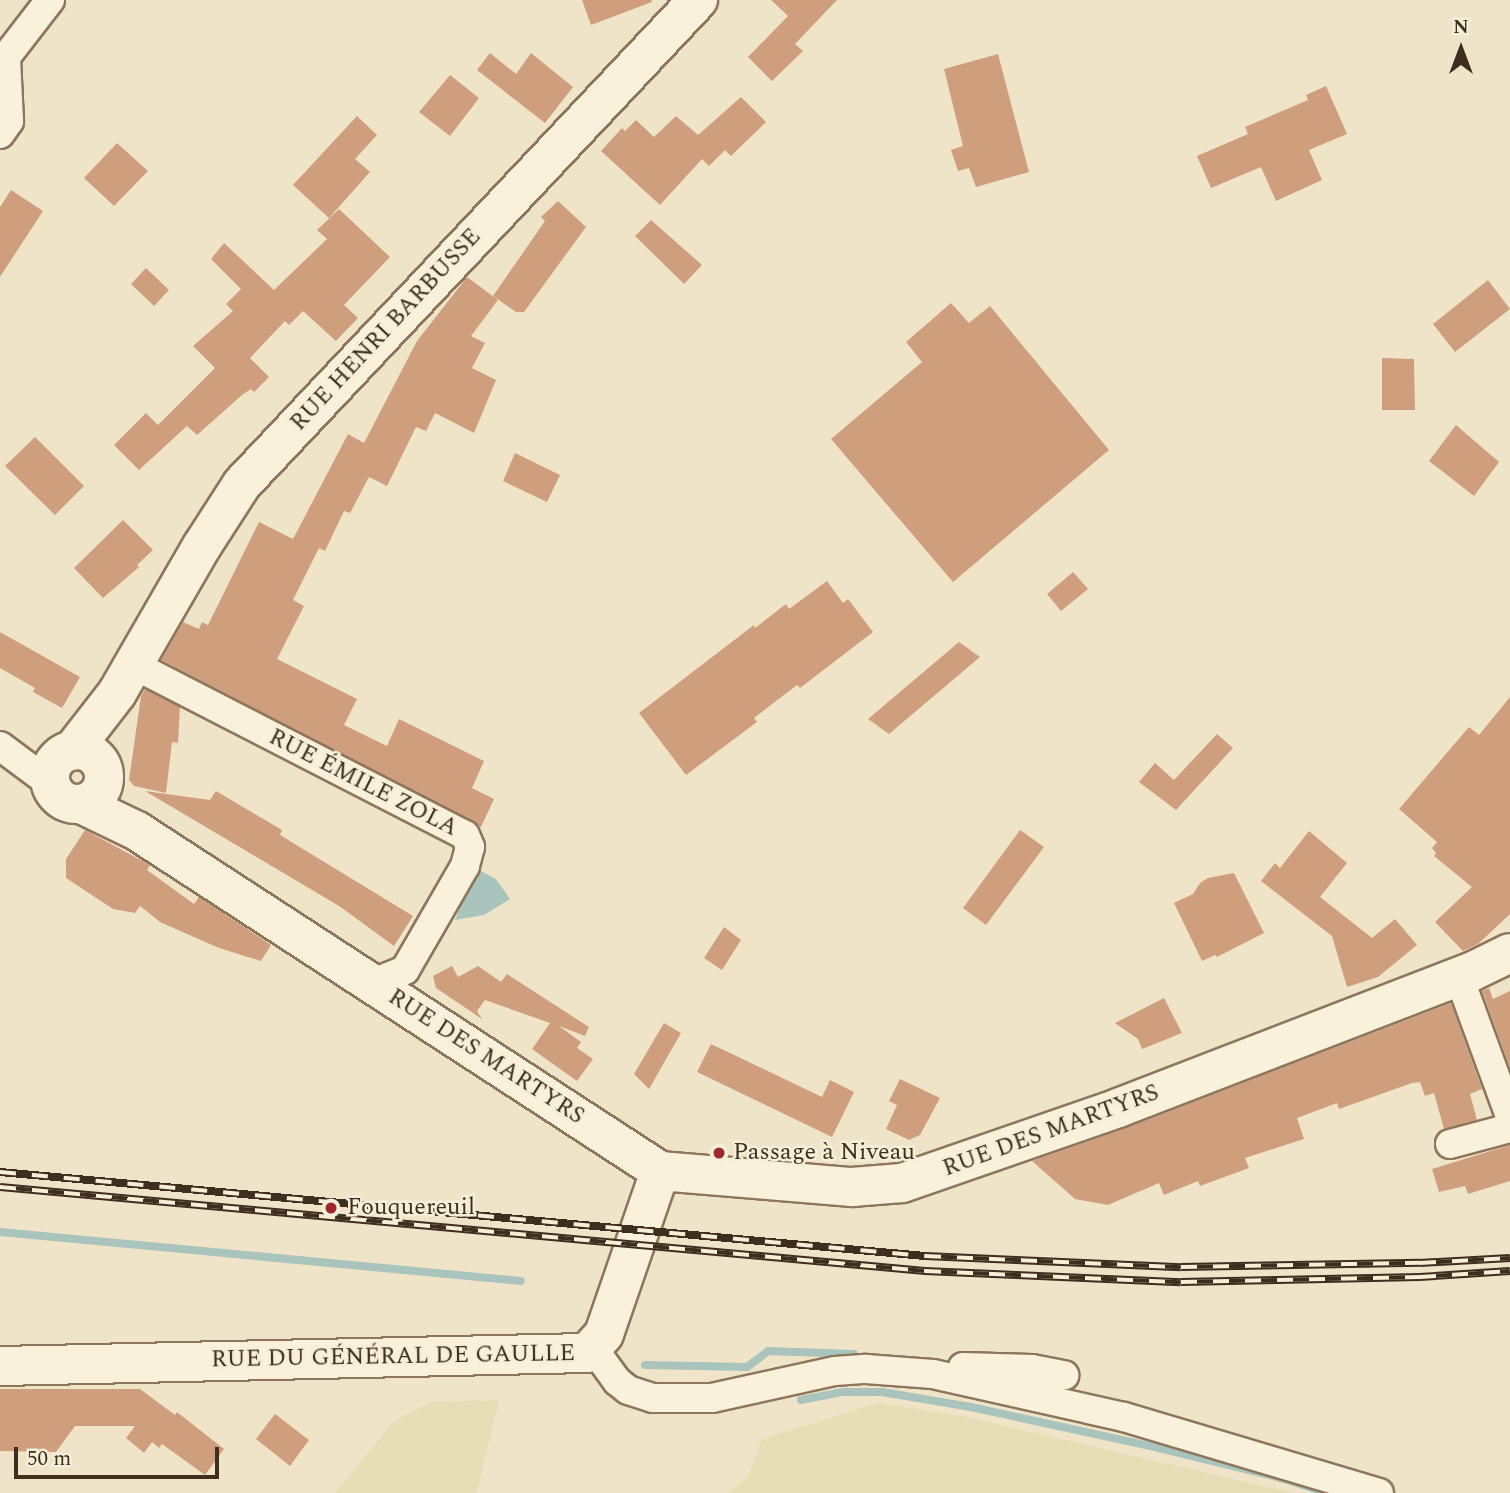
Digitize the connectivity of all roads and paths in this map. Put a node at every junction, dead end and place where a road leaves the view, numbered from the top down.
1 (50, 0) edge
2 (698, 0) edge
3 (0, 134) edge
4 (124, 679) junction
5 (0, 744) edge
6 (78, 775) junction
7 (1510, 953) edge
8 (1459, 976) junction
9 (372, 983) junction
10 (1510, 1116) edge
11 (1510, 1128) edge
12 (1450, 1144) dead end
13 (660, 1171) junction
14 (593, 1348) junction
15 (0, 1366) edge
16 (910, 1372) junction
17 (1064, 1376) dead end
18 (1379, 1493) edge

1 - 3 street
2 - 4 street, RUE HENRI BARBUSSE
4 - 6 street, RUE HENRI BARBUSSE
4 - 9 street, RUE ÉMILE ZOLA
5 - 6 street
6 - 9 street
7 - 8 street, RUE DES MARTYRS
8 - 10 street
8 - 13 street, RUE DES MARTYRS
9 - 13 street, RUE DES MARTYRS
11 - 12 street
13 - 14 street, RUE DU GÉNÉRAL DE GAULLE
14 - 15 street, RUE DU GÉNÉRAL DE GAULLE
14 - 16 street
16 - 17 street
16 - 18 street

